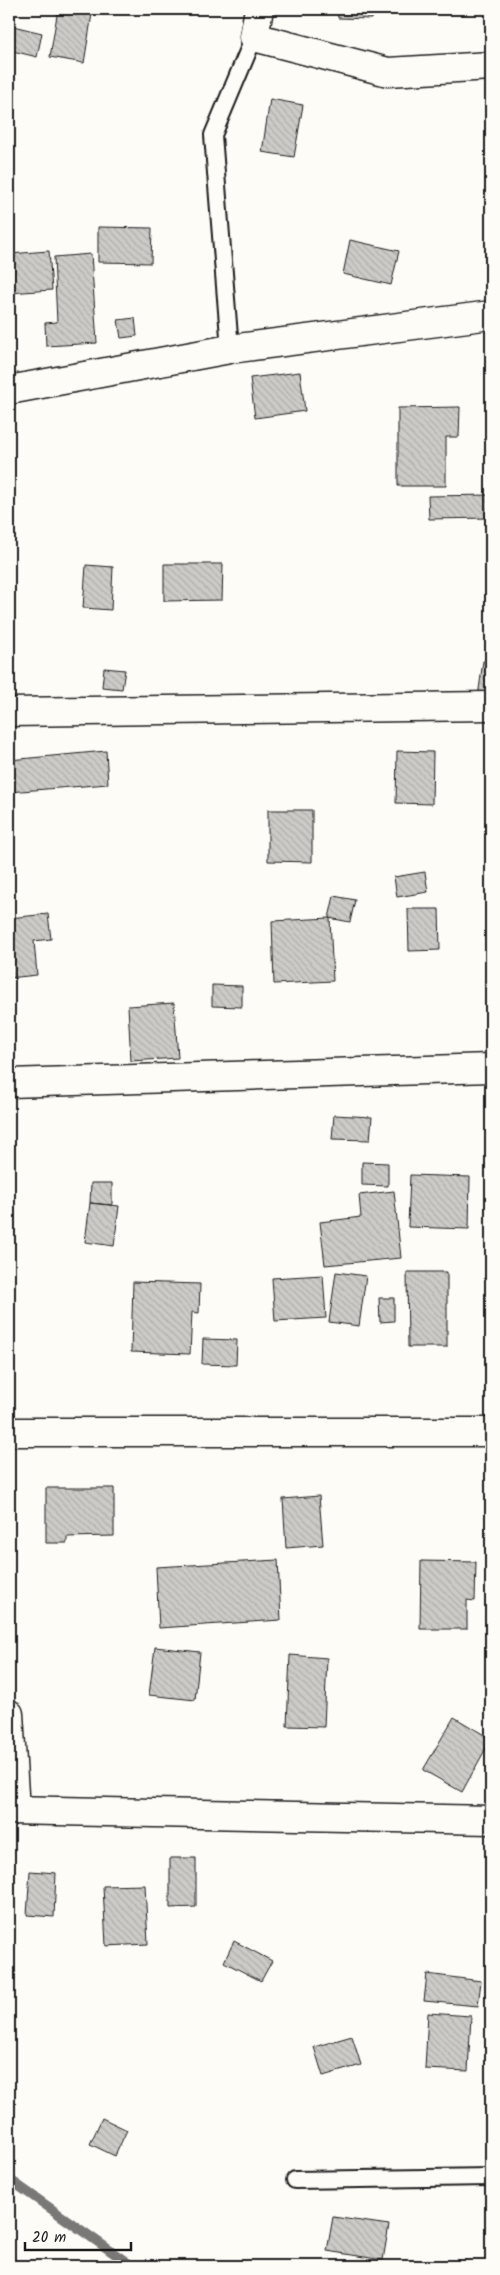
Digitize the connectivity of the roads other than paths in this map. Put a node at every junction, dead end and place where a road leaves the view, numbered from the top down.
1 (259, 9) edge
2 (254, 37) junction
3 (491, 66) edge
4 (491, 315) edge
5 (230, 349) junction
6 (9, 390) edge
7 (491, 706) edge
8 (9, 712) edge
9 (491, 1068) edge
10 (9, 1083) edge
11 (9, 1432) edge
12 (491, 1432) edge
13 (9, 1714) edge
14 (12, 1810) edge
15 (491, 1820) edge
16 (491, 2177) edge
17 (295, 2180) dead end

1 - 2 street
2 - 3 street
2 - 5 lane
4 - 5 street
5 - 6 street
7 - 8 street
9 - 10 street
11 - 12 street
13 - 14 street
14 - 15 street
16 - 17 lane

